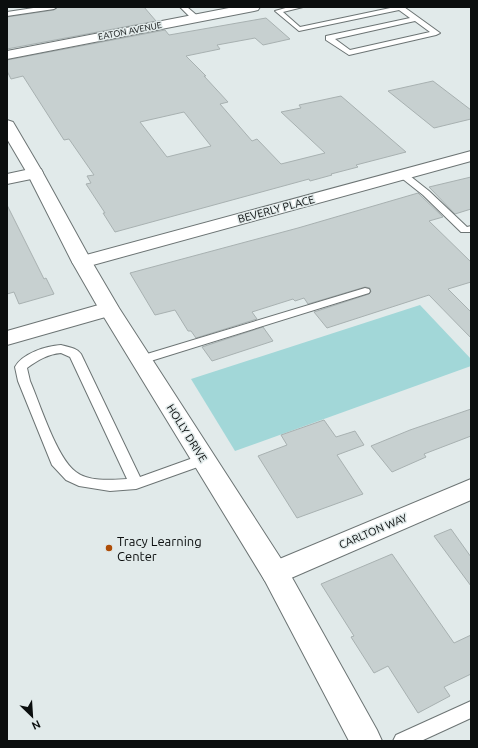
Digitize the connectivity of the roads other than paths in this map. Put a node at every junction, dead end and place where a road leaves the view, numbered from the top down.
1 (54, 7) edge
2 (183, 7) edge
3 (254, 7) edge
4 (300, 7) edge
5 (400, 7) edge
6 (275, 9) edge
7 (7, 14) edge
8 (196, 18) junction
9 (416, 19) junction
10 (7, 55) edge
11 (7, 125) edge
12 (471, 156) edge
13 (35, 173) junction
14 (402, 174) junction
15 (7, 179) edge
16 (471, 229) edge
17 (82, 262) junction
18 (365, 291) dead end
19 (109, 309) junction
20 (7, 338) edge
21 (141, 360) junction
22 (204, 460) junction
23 (136, 484) junction
24 (471, 489) edge
25 (275, 572) junction
26 (471, 708) edge
27 (366, 741) edge
28 (402, 741) edge

1 - 7 lane
2 - 8 lane
3 - 8 street, EATON AVENUE
4 - 6 lane
5 - 6 lane
5 - 9 lane
8 - 10 street, EATON AVENUE
9 - 9 lane
11 - 13 street, HOLLY DRIVE
12 - 14 street, BEVERLY PLACE
13 - 15 street
13 - 17 street, HOLLY DRIVE
14 - 16 lane
14 - 17 street, BEVERLY PLACE
17 - 19 street, HOLLY DRIVE
18 - 21 lane
19 - 20 street
19 - 21 street, HOLLY DRIVE
21 - 22 street, HOLLY DRIVE
22 - 23 lane
22 - 25 street, HOLLY DRIVE
23 - 23 lane
24 - 25 street, CARLTON WAY
25 - 27 street, HOLLY DRIVE
26 - 28 lane

